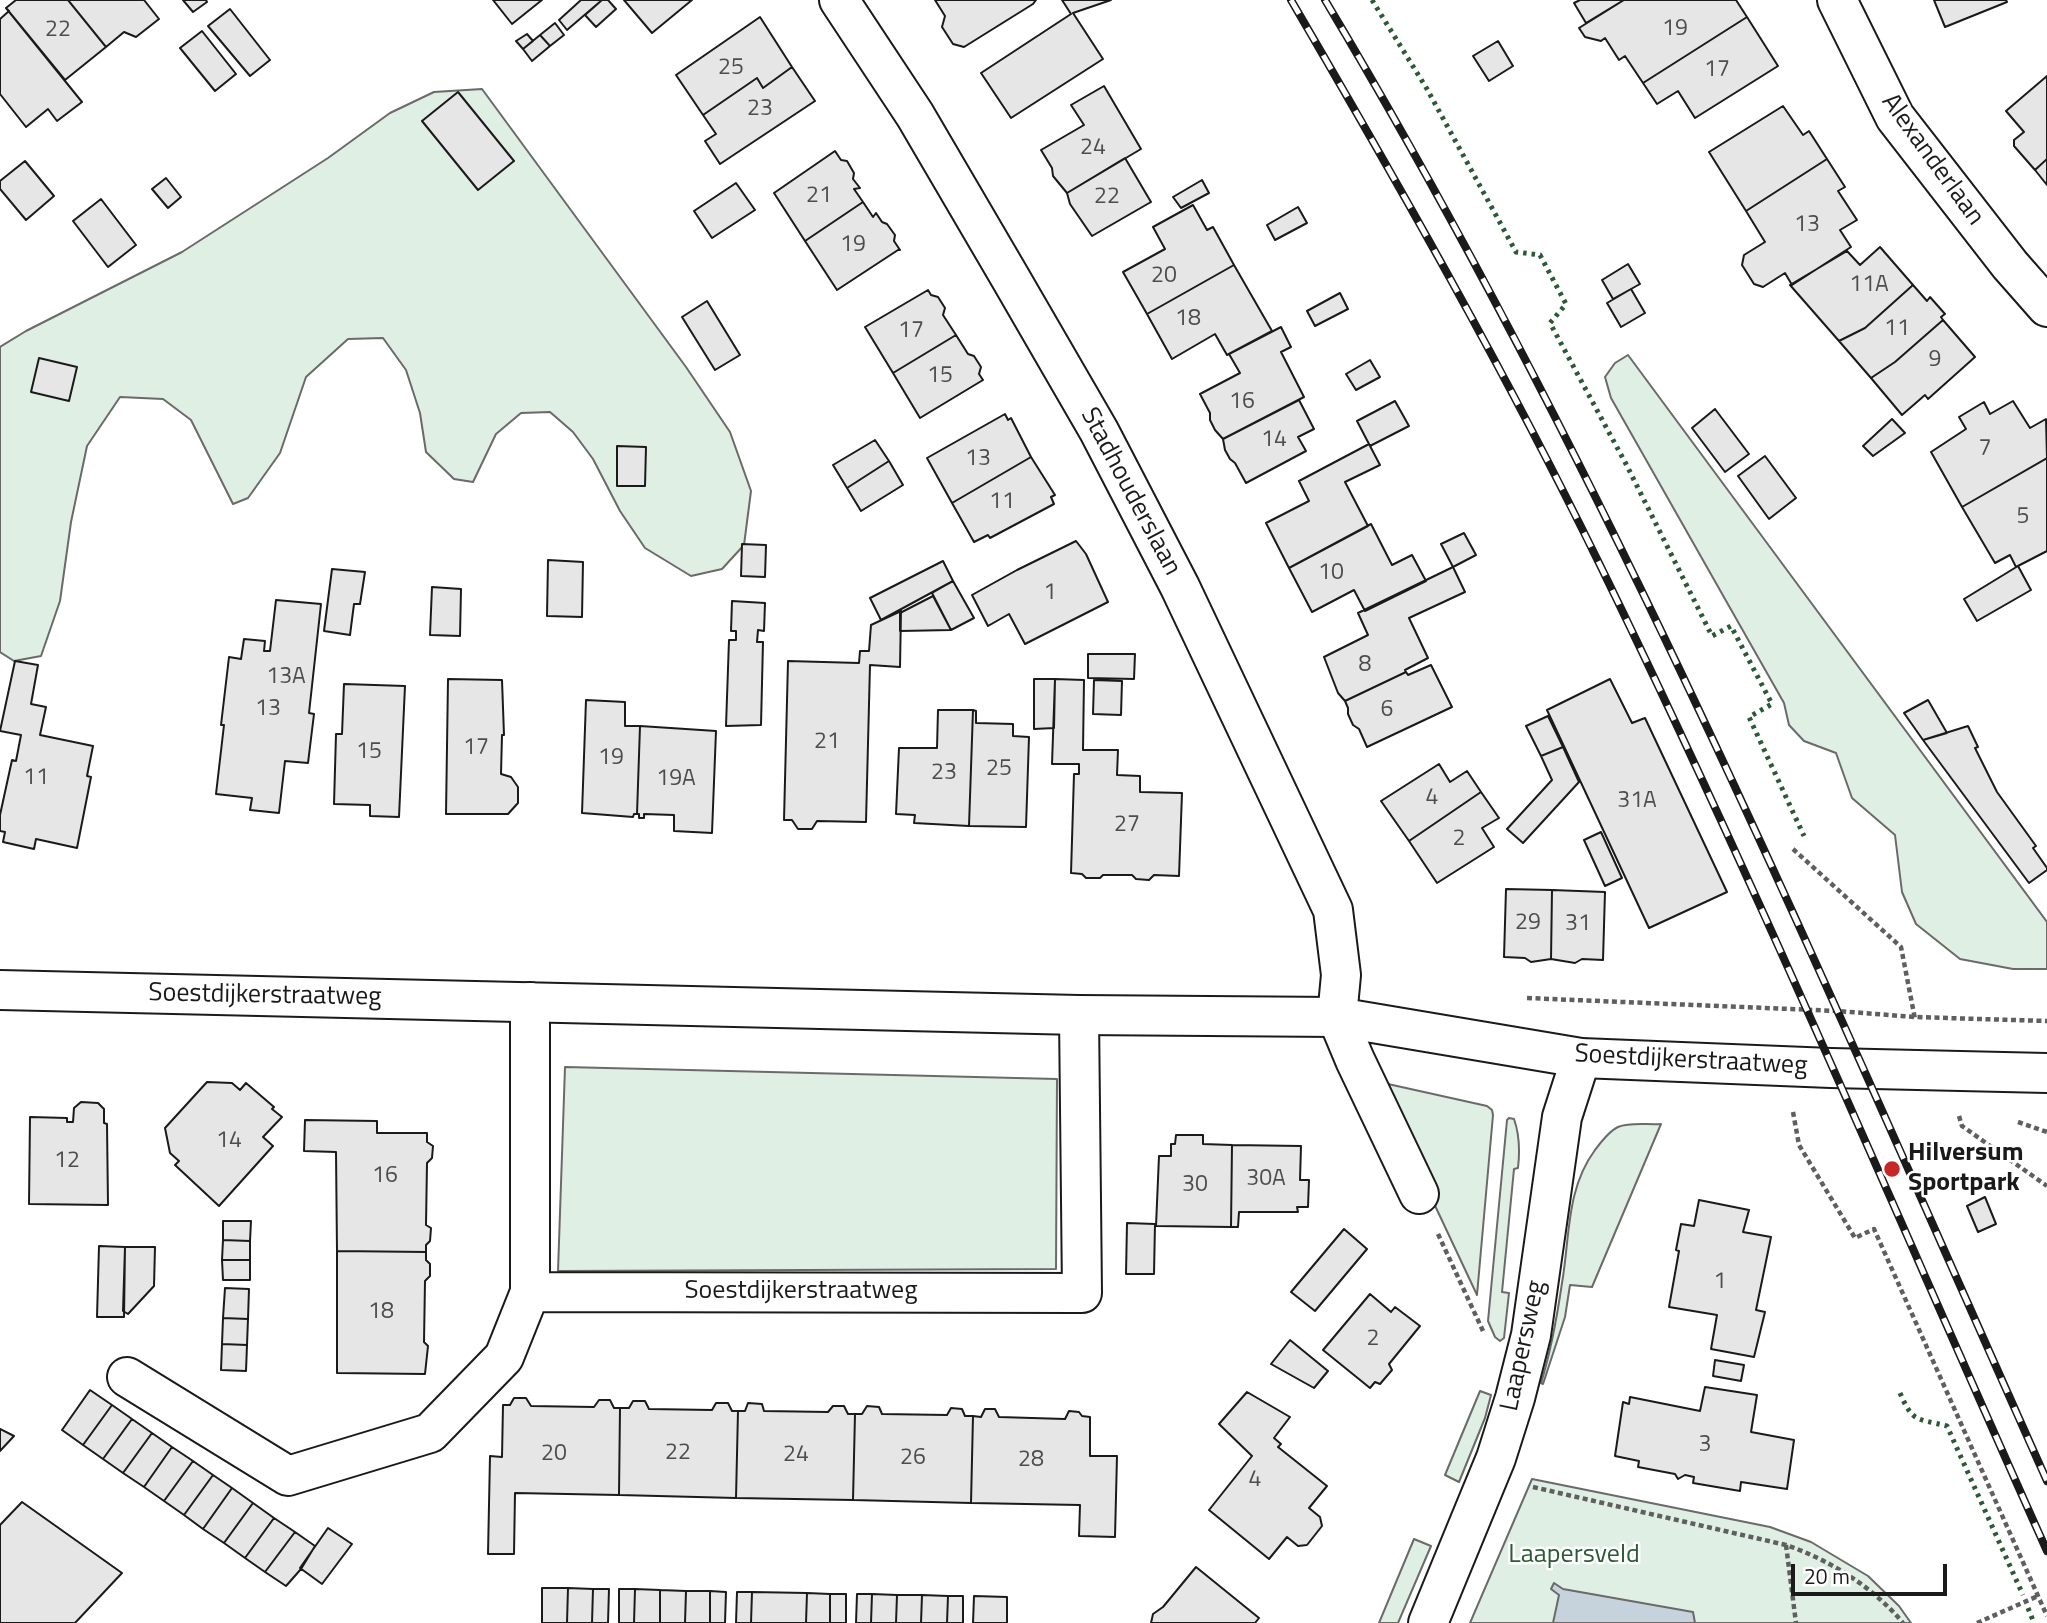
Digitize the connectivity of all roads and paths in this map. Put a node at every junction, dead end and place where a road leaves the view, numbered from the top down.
1 (839, 0) edge
2 (1837, 0) edge
3 (2047, 307) edge
4 (1793, 849) dead end
5 (0, 990) edge
6 (1590, 1000) dead end
7 (530, 1002) junction
8 (1079, 1014) junction
9 (1337, 1017) junction
10 (1914, 1017) junction
11 (2047, 1021) edge
12 (1581, 1058) junction
13 (1938, 1071) junction
14 (2047, 1073) edge
15 (1795, 1122) dead end
16 (1962, 1126) dead end
17 (2047, 1186) edge
18 (1419, 1194) joint
19 (530, 1292) junction
20 (1485, 1335) dead end
21 (127, 1377) dead end
22 (1532, 1487) dead end
23 (1786, 1545) junction
24 (2038, 1596) junction
25 (2047, 1616) edge
26 (1428, 1623) edge
27 (1796, 1623) edge
28 (1903, 1623) edge
29 (1977, 1623) edge

1 - 9 street, Stadhouderslaan
2 - 3 street, Alexanderlaan
4 - 10 path
5 - 7 street, Soestdijkerstraatweg
6 - 10 path
7 - 8 street, Soestdijkerstraatweg
7 - 19 street
8 - 9 street, Soestdijkerstraatweg
8 - 19 street, Soestdijkerstraatweg
9 - 12 street, Soestdijkerstraatweg
9 - 18 street
10 - 11 path
10 - 13 path
12 - 13 street, Soestdijkerstraatweg
12 - 26 street, Laapersweg
13 - 14 street, Soestdijkerstraatweg
15 - 24 path
16 - 17 path
18 - 20 path
19 - 21 street
22 - 23 path
23 - 27 path
23 - 28 path
24 - 25 path
24 - 29 path

